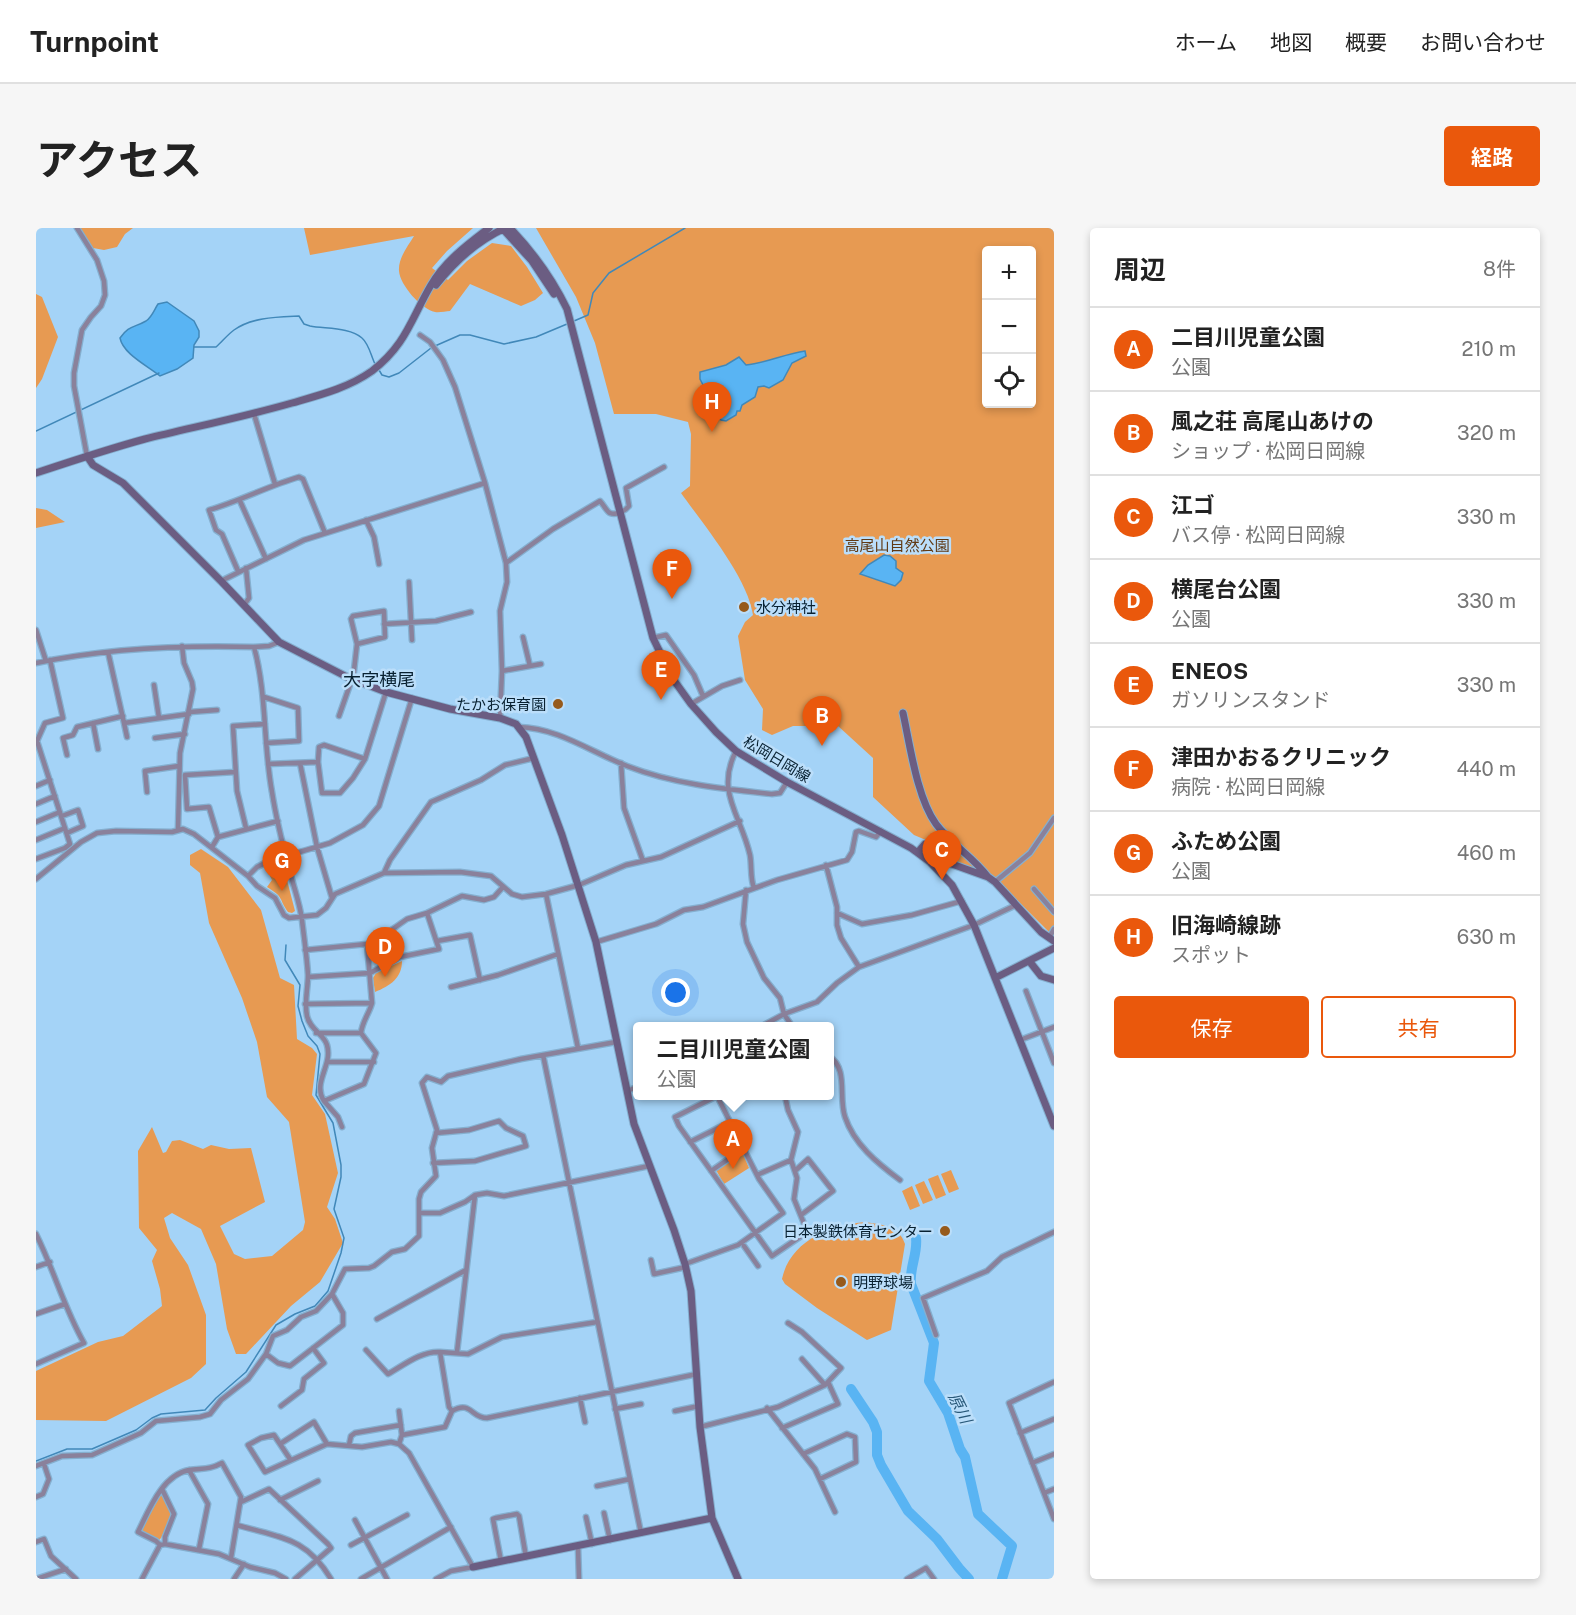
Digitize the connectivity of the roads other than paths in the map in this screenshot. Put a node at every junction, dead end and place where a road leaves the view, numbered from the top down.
1 (77, 228) edge
2 (489, 228) edge
3 (505, 228) edge
4 (441, 274) junction
5 (420, 335) dead end
6 (254, 414) junction
7 (87, 456) junction
8 (664, 467) dead end
9 (36, 473) edge
10 (485, 483) junction
11 (275, 484) junction
12 (240, 501) junction
13 (619, 512) junction
14 (366, 520) junction
15 (325, 533) junction
16 (266, 559) junction
17 (506, 563) junction
18 (380, 564) dead end
19 (246, 568) junction
20 (238, 571) junction
21 (221, 580) junction
22 (409, 582) dead end
23 (244, 605) junction
24 (471, 612) dead end
25 (411, 621) junction
26 (384, 624) junction
27 (36, 630) edge
28 (523, 637) dead end
29 (652, 638) junction
30 (412, 640) dead end
31 (279, 642) junction
32 (357, 644) junction
33 (182, 646) junction
34 (254, 647) junction
35 (108, 652) junction
36 (48, 660) junction
37 (36, 663) edge
38 (541, 664) dead end
39 (530, 666) junction
40 (502, 671) junction
41 (353, 679) junction
42 (740, 680) dead end
43 (154, 685) dead end
44 (386, 692) junction
45 (704, 696) junction
46 (264, 697) junction
47 (412, 698) junction
48 (691, 704) junction
49 (217, 710) dead end
50 (190, 713) junction
51 (903, 713) dead end
52 (123, 716) junction
53 (339, 716) dead end
54 (159, 718) junction
55 (500, 718) junction
56 (93, 723) junction
57 (124, 723) junction
58 (265, 724) junction
59 (519, 727) junction
60 (185, 734) junction
61 (127, 737) dead end
62 (154, 738) dead end
63 (37, 742) edge
64 (266, 743) junction
65 (98, 749) dead end
66 (736, 751) junction
67 (67, 755) dead end
68 (534, 758) junction
69 (364, 759) junction
70 (318, 762) junction
71 (300, 763) junction
72 (621, 763) junction
73 (268, 764) junction
74 (179, 766) junction
75 (235, 772) junction
76 (50, 780) junction
77 (787, 782) junction
78 (36, 786) edge
79 (727, 788) junction
80 (147, 792) dead end
81 (55, 796) junction
82 (36, 804) edge
83 (61, 814) junction
84 (1054, 818) edge
85 (278, 821) junction
86 (740, 821) junction
87 (36, 822) edge
88 (246, 828) junction
89 (66, 830) junction
90 (178, 830) junction
91 (881, 831) junction
92 (218, 837) junction
93 (36, 840) edge
94 (317, 847) junction
95 (212, 848) junction
96 (918, 852) junction
97 (285, 856) junction
98 (36, 859) edge
99 (643, 861) junction
100 (826, 866) junction
101 (384, 873) junction
102 (248, 876) junction
103 (988, 878) junction
104 (36, 879) edge
105 (995, 882) junction
106 (579, 885) junction
107 (502, 886) junction
108 (754, 888) junction
109 (1034, 889) dead end
110 (746, 890) junction
111 (546, 894) junction
112 (332, 898) junction
113 (962, 901) junction
114 (1016, 905) junction
115 (1054, 912) edge
116 (428, 913) junction
117 (837, 913) junction
118 (302, 917) junction
119 (974, 925) junction
120 (1054, 929) edge
121 (1052, 939) edge
122 (438, 941) junction
123 (596, 942) junction
124 (367, 944) junction
125 (1054, 948) edge
126 (305, 950) junction
127 (558, 954) junction
128 (1030, 962) junction
129 (859, 967) junction
130 (370, 973) junction
131 (308, 977) junction
132 (995, 978) junction
133 (480, 980) junction
134 (1054, 980) edge
135 (451, 987) dead end
136 (1026, 991) dead end
137 (372, 1003) junction
138 (305, 1004) junction
139 (784, 1014) junction
140 (769, 1022) edge
141 (789, 1022) edge
142 (1054, 1027) edge
143 (1042, 1032) junction
144 (316, 1033) junction
145 (361, 1033) junction
146 (1020, 1040) junction
147 (616, 1042) junction
148 (578, 1048) junction
149 (543, 1055) junction
150 (834, 1060) edge
151 (328, 1062) junction
152 (374, 1062) junction
153 (1054, 1063) edge
154 (633, 1089) edge
155 (627, 1091) junction
156 (709, 1100) edge
157 (719, 1100) edge
158 (786, 1100) edge
159 (324, 1101) junction
160 (730, 1122) junction
161 (1054, 1126) edge
162 (342, 1127) dead end
163 (436, 1133) junction
164 (690, 1142) junction
165 (743, 1149) junction
166 (791, 1160) junction
167 (433, 1163) junction
168 (649, 1166) junction
169 (796, 1170) junction
170 (711, 1171) junction
171 (757, 1175) junction
172 (900, 1180) dead end
173 (568, 1182) junction
174 (475, 1195) junction
175 (420, 1213) junction
176 (801, 1215) junction
177 (1054, 1232) edge
178 (755, 1233) junction
179 (36, 1234) edge
180 (744, 1246) dead end
181 (651, 1260) dead end
182 (50, 1262) junction
183 (686, 1265) junction
184 (758, 1266) dead end
185 (36, 1267) edge
186 (466, 1270) junction
187 (332, 1294) junction
188 (65, 1304) junction
189 (36, 1314) edge
190 (377, 1319) dead end
191 (597, 1322) junction
192 (788, 1323) dead end
193 (936, 1335) dead end
194 (313, 1348) junction
195 (366, 1350) dead end
196 (440, 1352) junction
197 (457, 1352) junction
198 (266, 1354) junction
199 (36, 1364) edge
200 (797, 1364) dead end
201 (698, 1374) junction
202 (1054, 1382) edge
203 (826, 1383) junction
204 (611, 1390) junction
205 (580, 1398) junction
206 (641, 1404) dead end
207 (281, 1406) dead end
208 (699, 1406) junction
209 (767, 1408) junction
210 (615, 1409) junction
211 (399, 1411) dead end
212 (452, 1411) junction
213 (675, 1411) dead end
214 (1054, 1419) edge
215 (585, 1422) dead end
216 (401, 1425) junction
217 (700, 1427) junction
218 (782, 1428) junction
219 (1020, 1432) junction
220 (402, 1435) junction
221 (280, 1444) junction
222 (327, 1444) junction
223 (399, 1444) junction
224 (349, 1445) junction
225 (803, 1454) junction
226 (1054, 1454) edge
227 (290, 1460) junction
228 (1032, 1463) junction
229 (44, 1464) junction
230 (36, 1466) edge
231 (189, 1470) junction
232 (630, 1479) junction
233 (820, 1479) junction
234 (318, 1481) dead end
235 (597, 1486) dead end
236 (162, 1489) junction
237 (1054, 1489) edge
238 (1044, 1493) junction
239 (36, 1497) edge
240 (280, 1500) junction
241 (241, 1502) junction
242 (835, 1512) dead end
243 (604, 1513) dead end
244 (407, 1515) dead end
245 (586, 1516) dead end
246 (712, 1518) junction
247 (1054, 1519) edge
248 (355, 1520) dead end
249 (237, 1525) junction
250 (451, 1527) junction
251 (641, 1533) junction
252 (364, 1538) junction
253 (610, 1540) junction
254 (36, 1542) edge
255 (592, 1544) junction
256 (163, 1545) junction
257 (351, 1545) dead end
258 (578, 1547) junction
259 (199, 1549) junction
260 (526, 1557) junction
261 (231, 1558) junction
262 (318, 1560) junction
263 (501, 1561) junction
264 (244, 1564) junction
265 (381, 1567) junction
266 (473, 1567) junction
267 (66, 1569) junction
268 (238, 1574) junction
269 (36, 1579) edge
270 (76, 1579) edge
271 (142, 1579) edge
272 (234, 1579) edge
273 (243, 1579) edge
274 (286, 1579) edge
275 (295, 1579) edge
276 (331, 1579) edge
277 (361, 1579) edge
278 (387, 1579) edge
279 (436, 1579) edge
280 (579, 1579) edge
281 (738, 1579) edge
282 (907, 1579) edge
283 (934, 1579) edge

1 - 7 street
2 - 4 street
3 - 4 street
3 - 13 street, 松岡日岡線
4 - 6 street
5 - 10 street
6 - 7 street
6 - 11 street
7 - 9 street
7 - 21 street
8 - 13 street
10 - 14 street
10 - 17 street
11 - 12 street
11 - 15 street
12 - 16 street
12 - 20 street
13 - 17 street
13 - 29 street, 松岡日岡線
14 - 15 street
14 - 18 street
15 - 16 street
16 - 19 street
17 - 40 street
19 - 20 street
19 - 23 street
20 - 21 street
21 - 23 street
22 - 25 street
23 - 31 street
24 - 25 street
25 - 26 street
25 - 30 street
26 - 32 street
26 - 32 street
27 - 36 street
28 - 39 street
29 - 45 street
29 - 48 street, 松岡日岡線
31 - 34 street
31 - 41 street
32 - 41 street
33 - 34 street
33 - 35 street
33 - 50 street
34 - 46 street
35 - 36 street
35 - 52 street
36 - 37 street
36 - 63 street
38 - 39 street
39 - 40 street
40 - 55 street
41 - 44 street
41 - 53 street
42 - 45 street
43 - 54 street
44 - 47 street
44 - 69 street
45 - 48 street
46 - 58 street
46 - 64 street
47 - 55 street
47 - 94 street
48 - 66 street, 松岡日岡線
49 - 50 street
50 - 54 street
50 - 60 street
51 - 103 street
52 - 56 street
52 - 57 street
54 - 57 street
55 - 59 street
56 - 65 street
56 - 67 street
57 - 61 street
58 - 64 street
58 - 75 street
59 - 68 street
59 - 72 street
60 - 62 street
60 - 74 street
63 - 76 street
64 - 73 street
66 - 77 street, 松岡日岡線
66 - 79 street
68 - 101 street
68 - 106 street
69 - 70 street
69 - 70 street
70 - 71 street
71 - 73 street
71 - 94 street
72 - 79 street
72 - 99 street
73 - 85 street
74 - 80 street
74 - 90 street
75 - 88 street
75 - 92 street
76 - 78 street
76 - 81 street
77 - 79 street
77 - 91 street, 松岡日岡線
79 - 86 street
81 - 82 street
81 - 83 street
83 - 87 street
83 - 89 street
83 - 89 street
84 - 105 street
85 - 88 street
85 - 97 street
86 - 99 street
86 - 108 street
88 - 92 street
89 - 93 street
89 - 98 street
90 - 95 street
90 - 104 street
91 - 96 street, 松岡日岡線
91 - 100 street
92 - 95 street
94 - 97 street
94 - 112 street
95 - 102 street
96 - 103 street
96 - 113 street, 松岡日岡線
97 - 102 street
97 - 118 street
99 - 106 street
100 - 108 street
100 - 117 street
101 - 107 street
101 - 112 street
102 - 118 street
103 - 105 street
105 - 114 street
106 - 111 street
106 - 123 street
107 - 111 street
107 - 116 street
108 - 110 street
109 - 115 street
110 - 123 street
110 - 139 street
111 - 127 street
112 - 118 street
113 - 117 street
113 - 119 street, 松岡日岡線
114 - 119 street
114 - 121 street
116 - 122 street
116 - 124 street
117 - 129 street
118 - 126 street
119 - 129 street
119 - 132 street, 松岡日岡線
120 - 121 street
122 - 130 street
122 - 133 street
123 - 147 street
124 - 126 street
124 - 130 street
125 - 128 street
126 - 131 street
127 - 133 street
127 - 148 street
128 - 132 street
128 - 134 street
129 - 139 street
130 - 131 street
130 - 137 street
131 - 138 street
132 - 146 street, 松岡日岡線
133 - 135 street
136 - 143 street
137 - 138 street
137 - 145 street
138 - 144 street
139 - 140 street
139 - 141 street
142 - 143 street
143 - 146 street
143 - 153 street
144 - 145 street
144 - 151 street
145 - 152 street
146 - 161 street, 松岡日岡線
147 - 148 street
147 - 155 street
148 - 149 street
149 - 163 street
149 - 173 street
150 - 172 street
151 - 152 street
151 - 159 street
152 - 159 street
154 - 155 street
155 - 168 street
156 - 164 street
157 - 160 street
158 - 166 street
159 - 162 street
160 - 164 street
160 - 165 street
163 - 167 street
163 - 167 street
164 - 170 street
165 - 170 street
165 - 171 street
166 - 169 street
166 - 171 street
167 - 175 street
168 - 173 street
168 - 183 street
169 - 176 street
169 - 176 street
170 - 178 street
171 - 178 street
173 - 174 street
173 - 191 street
174 - 175 street
174 - 186 street
175 - 187 street
176 - 178 street
177 - 193 street
178 - 183 street
179 - 182 street
180 - 184 street
181 - 183 street
182 - 185 street
182 - 188 street
183 - 201 street
186 - 190 street
186 - 197 street
187 - 194 street
187 - 198 street
188 - 189 street
188 - 199 street
191 - 197 street
191 - 204 street
192 - 203 street
194 - 198 street
194 - 207 street
195 - 196 street
196 - 197 street
196 - 212 street
198 - 229 street
200 - 203 street
201 - 204 street
201 - 208 street
202 - 219 street
203 - 209 street
203 - 218 street
204 - 205 street
204 - 210 street
205 - 212 street
205 - 215 street
206 - 210 street
208 - 213 street
208 - 217 street
209 - 217 street
209 - 218 street
210 - 232 street
211 - 216 street
212 - 220 street
214 - 219 street
216 - 220 street
216 - 224 street
217 - 246 street
218 - 225 street
219 - 228 street
220 - 223 street
221 - 222 street
221 - 227 street
221 - 227 street
222 - 224 street
222 - 227 street
223 - 224 street
223 - 250 street
225 - 233 street
225 - 233 street
226 - 228 street
228 - 238 street
229 - 230 street
229 - 239 street
231 - 236 street
231 - 241 street
231 - 259 street
232 - 235 street
232 - 251 street
233 - 242 street
234 - 240 street
236 - 256 street
236 - 256 street
237 - 238 street
238 - 247 street
240 - 241 street
240 - 262 street
241 - 249 street
243 - 253 street
244 - 252 street
245 - 255 street
246 - 251 street
246 - 281 street
248 - 252 street
249 - 261 street
249 - 262 street
250 - 265 street
250 - 266 street
251 - 253 street
252 - 257 street
252 - 265 street
253 - 255 street
254 - 267 street
255 - 258 street
256 - 259 street
256 - 271 street
258 - 260 street
258 - 280 street
259 - 261 street
260 - 263 street
260 - 263 street
261 - 264 street
262 - 275 street
262 - 276 street
263 - 266 street
264 - 268 street
264 - 274 street
265 - 277 street
265 - 278 street
266 - 279 street
267 - 269 street
267 - 270 street
268 - 272 street
268 - 273 street
282 - 283 street

